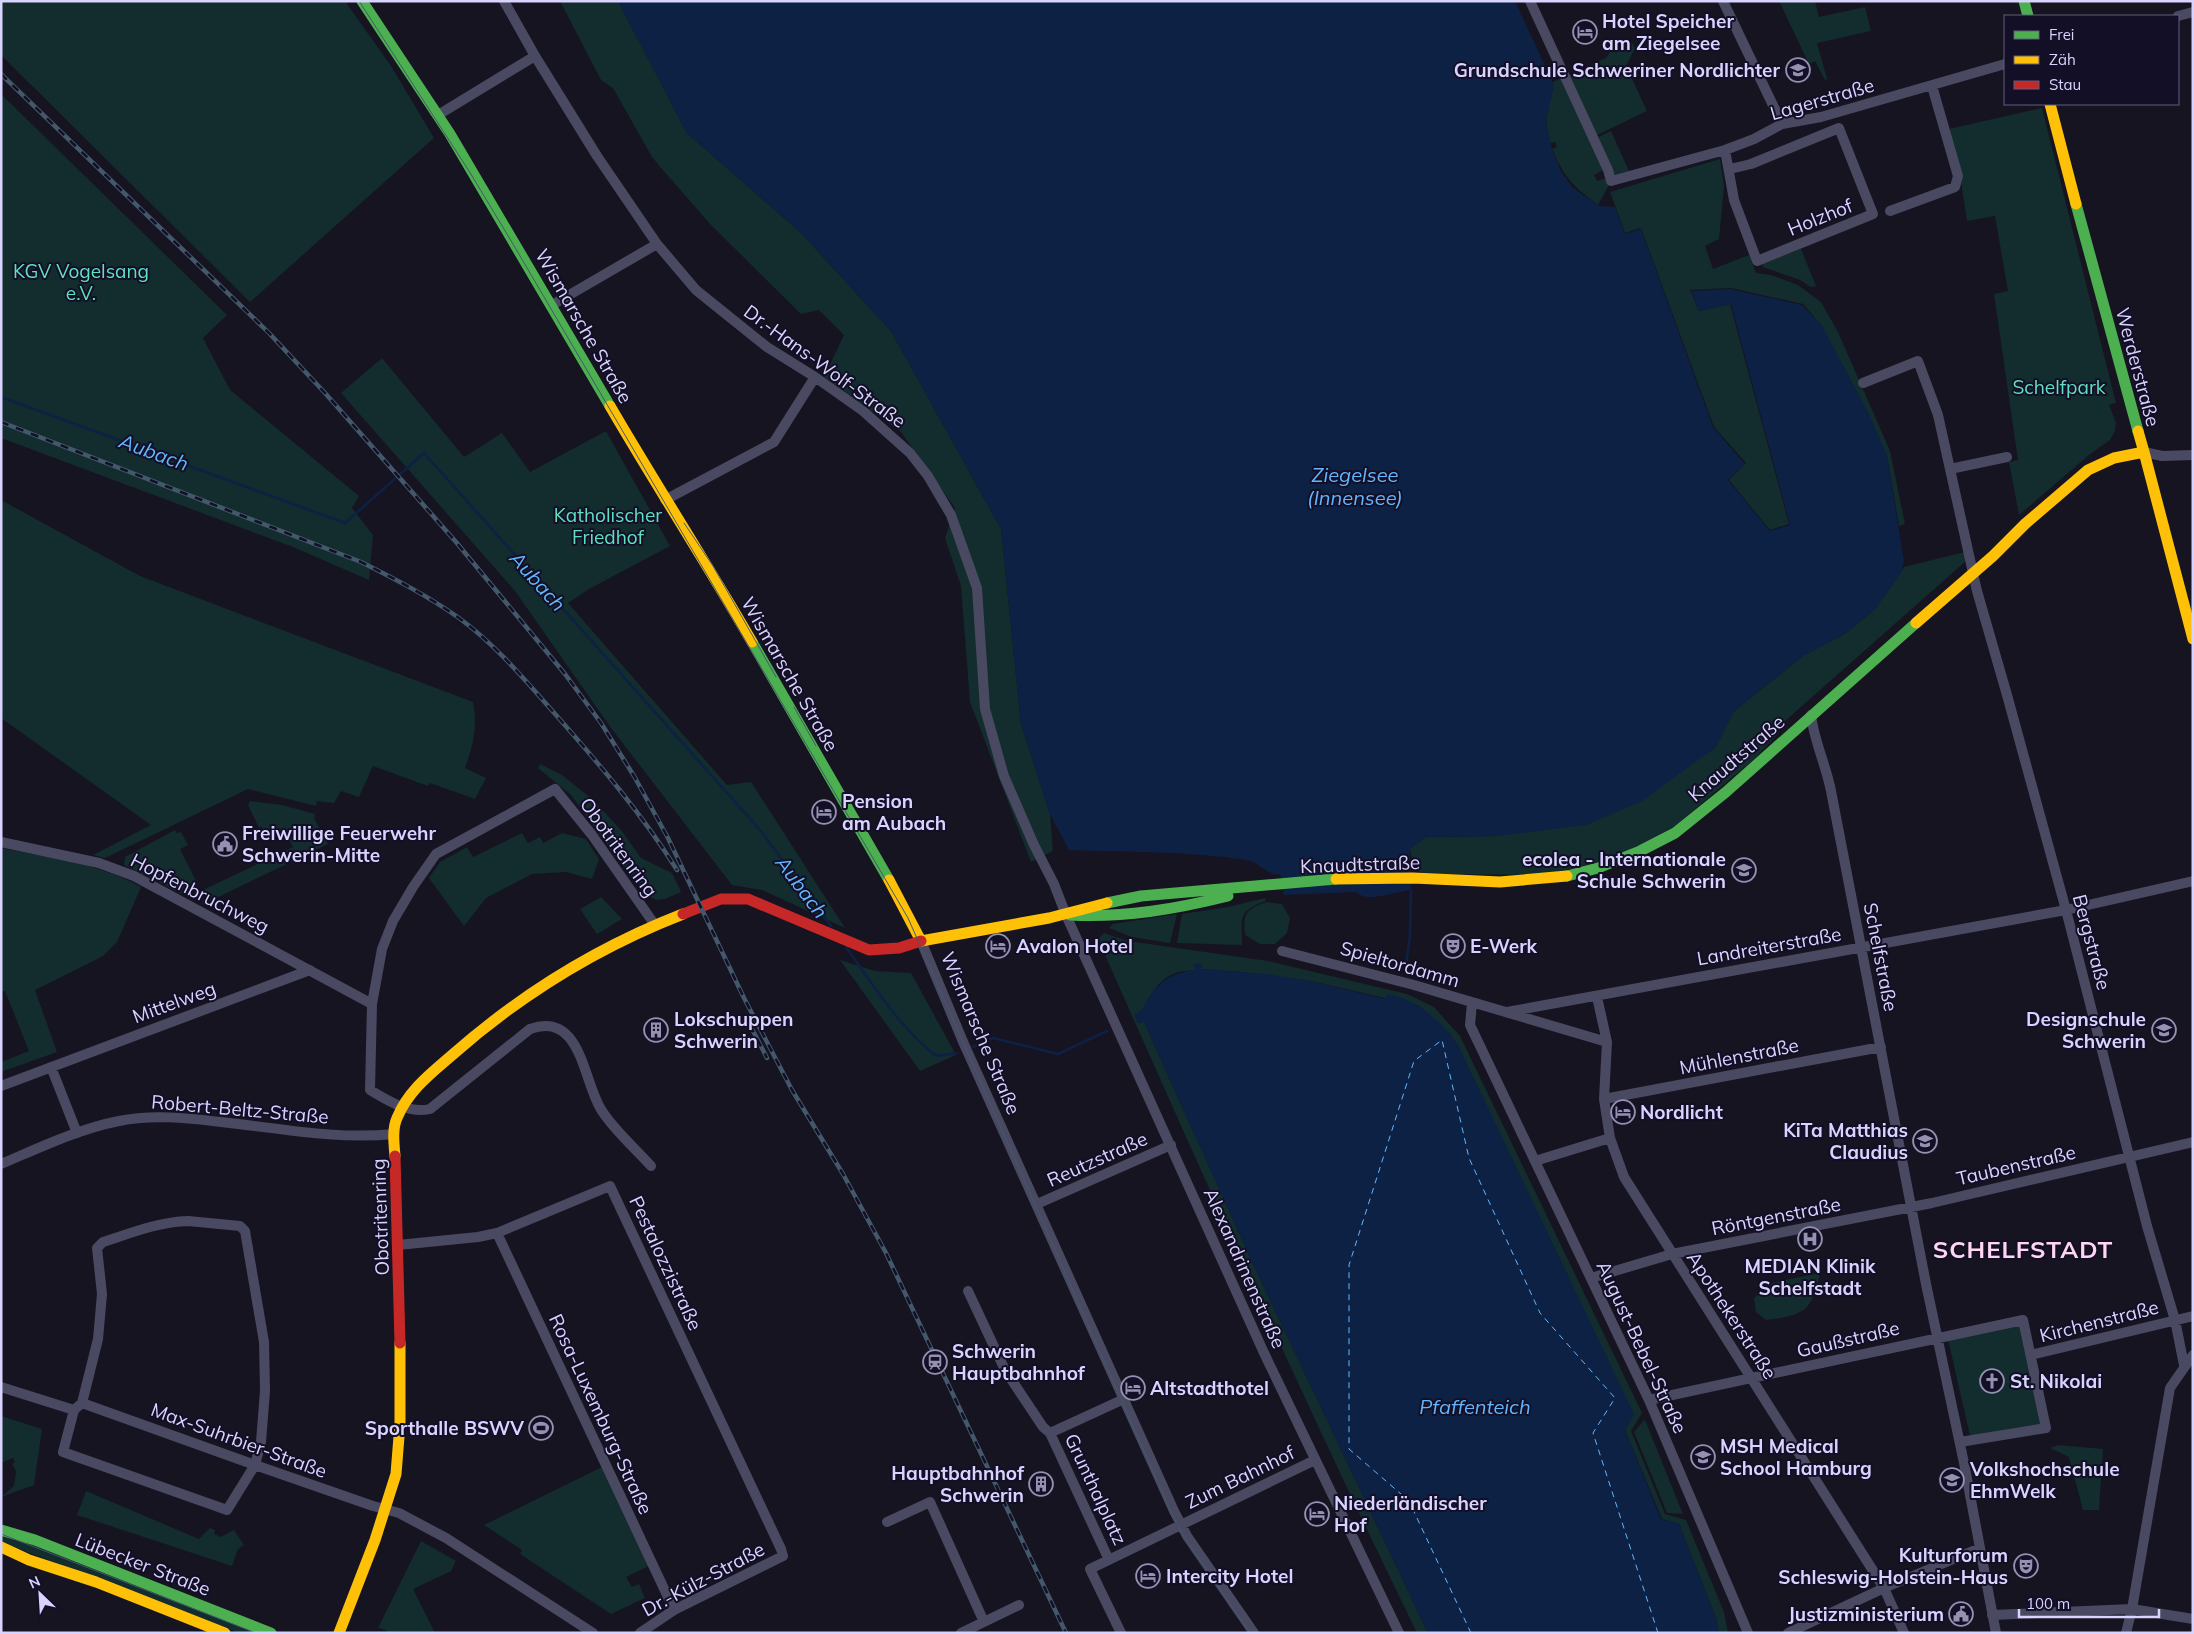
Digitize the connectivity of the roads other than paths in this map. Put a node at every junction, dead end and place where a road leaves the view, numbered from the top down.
1 (362, 1) edge
2 (504, 1) edge
3 (1530, 1) edge
4 (1723, 1) edge
5 (2024, 1) edge
6 (2193, 12) edge
7 (2028, 15) edge
8 (2179, 16) edge
9 (535, 56) junction
10 (2004, 64) edge
11 (1932, 86) junction
12 (2050, 105) edge
13 (438, 115) junction
14 (1782, 124) junction
15 (1725, 150) junction
16 (1730, 169) junction
17 (1890, 211) dead end
18 (657, 244) junction
19 (552, 305) junction
20 (815, 377) junction
21 (1863, 383) dead end
22 (2144, 452) junction
23 (2193, 455) edge
24 (2007, 457) dead end
25 (1950, 469) junction
26 (665, 500) junction
27 (1973, 574) junction
28 (2193, 638) edge
29 (1811, 715) junction
30 (1, 842) edge
31 (2193, 881) edge
32 (2066, 910) junction
33 (1066, 915) junction
34 (655, 925) junction
35 (921, 940) junction
36 (1861, 947) junction
37 (1282, 951) dead end
38 (310, 970) junction
39 (1598, 997) junction
40 (1472, 1002) junction
41 (372, 1004) junction
42 (1507, 1012) junction
43 (1607, 1042) junction
44 (1881, 1047) junction
45 (50, 1067) junction
46 (1, 1086) edge
47 (1604, 1099) junction
48 (402, 1106) junction
49 (77, 1133) junction
50 (394, 1134) junction
51 (1610, 1138) junction
52 (2193, 1142) edge
53 (1170, 1146) junction
54 (2128, 1157) junction
55 (1535, 1161) junction
56 (1, 1164) edge
57 (651, 1166) dead end
58 (1037, 1204) junction
59 (1911, 1207) junction
60 (498, 1233) junction
61 (398, 1245) junction
62 (1672, 1254) junction
63 (1591, 1278) junction
64 (968, 1291) dead end
65 (2193, 1316) edge
66 (2175, 1320) junction
67 (1938, 1337) junction
68 (2031, 1355) junction
69 (2193, 1355) edge
70 (2184, 1365) junction
71 (1753, 1379) junction
72 (1, 1386) edge
73 (1124, 1399) junction
74 (1650, 1400) junction
75 (82, 1403) junction
76 (74, 1410) junction
77 (1050, 1433) junction
78 (1960, 1442) junction
79 (1314, 1460) junction
80 (255, 1465) junction
81 (385, 1508) junction
82 (887, 1522) dead end
83 (1181, 1525) junction
84 (1, 1530) edge
85 (1, 1547) edge
86 (1980, 1548) junction
87 (783, 1556) joint
88 (1109, 1560) junction
89 (1884, 1588) junction
90 (1019, 1605) dead end
91 (2132, 1609) junction
92 (674, 1610) junction
93 (1992, 1615) junction
94 (2193, 1619) edge
95 (984, 1622) junction
96 (225, 1633) edge
97 (271, 1633) edge
98 (339, 1633) edge
99 (593, 1633) edge
100 (640, 1633) edge
101 (961, 1633) edge
102 (1121, 1633) edge
103 (1254, 1633) edge
104 (1399, 1633) edge
105 (1748, 1633) edge
106 (1788, 1633) edge
107 (1904, 1633) edge
108 (1996, 1633) edge
109 (2126, 1633) edge

1 - 13 main road, Wismarsche Straße
2 - 9 street, Dr.-Hans-Wolf-Straße
3 - 15 street, Lagerstraße
4 - 14 street
5 - 7 main road
6 - 8 street
9 - 13 street
9 - 18 street, Dr.-Hans-Wolf-Straße
10 - 11 street, Lagerstraße
11 - 14 street, Lagerstraße
11 - 17 street
12 - 22 main road, Werderstraße
13 - 19 main road, Wismarsche Straße
14 - 15 street, Lagerstraße
15 - 16 street, Holzhof
16 - 16 street, Holzhof
18 - 19 street
18 - 20 street, Dr.-Hans-Wolf-Straße
19 - 26 main road, Wismarsche Straße
20 - 26 street
20 - 33 street, Dr.-Hans-Wolf-Straße
21 - 25 street, Bergstraße
22 - 23 street
22 - 27 main road, Knaudtstraße
22 - 28 main road, Werderstraße
24 - 25 street
25 - 27 street, Bergstraße
26 - 35 main road, Wismarsche Straße
27 - 29 main road, Knaudtstraße
27 - 32 street, Bergstraße
29 - 33 main road, Knaudtstraße
29 - 36 street, Schelfstraße
30 - 38 street, Hopfenbruchweg
31 - 32 street, Landreiterstraße
32 - 36 street, Landreiterstraße
32 - 54 street, Bergstraße
33 - 35 main road, Knaudtstraße
33 - 53 street, Alexandrinenstraße
34 - 35 main road, Obotritenring
34 - 41 street, Obotritenring
34 - 48 main road, Obotritenring
35 - 58 street, Wismarsche Straße
36 - 39 street, Landreiterstraße
36 - 44 street, Schelfstraße
37 - 40 street, Spieltordamm
38 - 41 street, Hopfenbruchweg
38 - 45 street, Mittelweg
39 - 42 street, Landreiterstraße
39 - 43 street, Apothekerstraße
40 - 42 street, Spieltordamm
40 - 55 street, August-Bebel-Straße
41 - 48 street
42 - 43 street, Spieltordamm
43 - 47 street, Apothekerstraße
44 - 47 street, Mühlenstraße
44 - 59 street, Schelfstraße
45 - 46 street, Mittelweg
45 - 49 street
47 - 51 street, Apothekerstraße
48 - 50 main road, Obotritenring
48 - 57 street
49 - 50 street, Robert-Beltz-Straße
49 - 56 street, Robert-Beltz-Straße
50 - 61 main road, Obotritenring
51 - 55 street
51 - 62 street, Apothekerstraße
52 - 54 street, Taubenstraße
53 - 58 street, Reutzstraße
53 - 79 street, Alexandrinenstraße
54 - 59 street, Taubenstraße
54 - 66 street, Bergstraße
55 - 63 street, August-Bebel-Straße
58 - 73 street, Wismarsche Straße
59 - 62 street, Röntgenstraße
59 - 67 street, Schelfstraße
60 - 61 street, Pestalozzistraße
60 - 87 street, Pestalozzistraße
60 - 92 street, Rosa-Luxemburg-Straße
61 - 81 main road, Obotritenring
62 - 63 street, Röntgenstraße
62 - 71 street, Apothekerstraße
63 - 74 street, August-Bebel-Straße
64 - 77 street, Grunthalplatz
65 - 66 street, Kirchenstraße
66 - 68 street, Kirchenstraße
66 - 70 street, Bergstraße
67 - 68 street, Gaußstraße
67 - 71 street, Gaußstraße
67 - 78 street, Schelfstraße
68 - 78 street
69 - 70 street
70 - 91 street
71 - 74 street, Gaußstraße
71 - 89 street, Apothekerstraße
72 - 76 street
73 - 77 street, Grunthalplatz
73 - 83 street
74 - 105 street, August-Bebel-Straße
75 - 76 street
75 - 80 street, Max-Suhrbier-Straße
75 - 80 street
76 - 80 street
77 - 88 street, Grunthalplatz
78 - 86 street, Schelfstraße
79 - 83 street, Zum Bahnhof
79 - 104 street, Alexandrinenstraße
80 - 81 street, Max-Suhrbier-Straße
81 - 98 main road, Obotritenring
81 - 99 street, Max-Suhrbier-Straße
82 - 95 street
83 - 88 street, Grunthalplatz
83 - 103 street
84 - 97 main road, Lübecker Straße
85 - 96 main road, Lübecker Straße
86 - 89 street
86 - 93 street, Schelfstraße
87 - 92 street, Dr.-Külz-Straße
88 - 102 street
89 - 106 street
89 - 107 street, Apothekerstraße
90 - 95 street
91 - 93 street
91 - 94 street
91 - 109 street
92 - 100 street, Dr.-Külz-Straße
93 - 108 street, Schelfstraße
95 - 101 street

